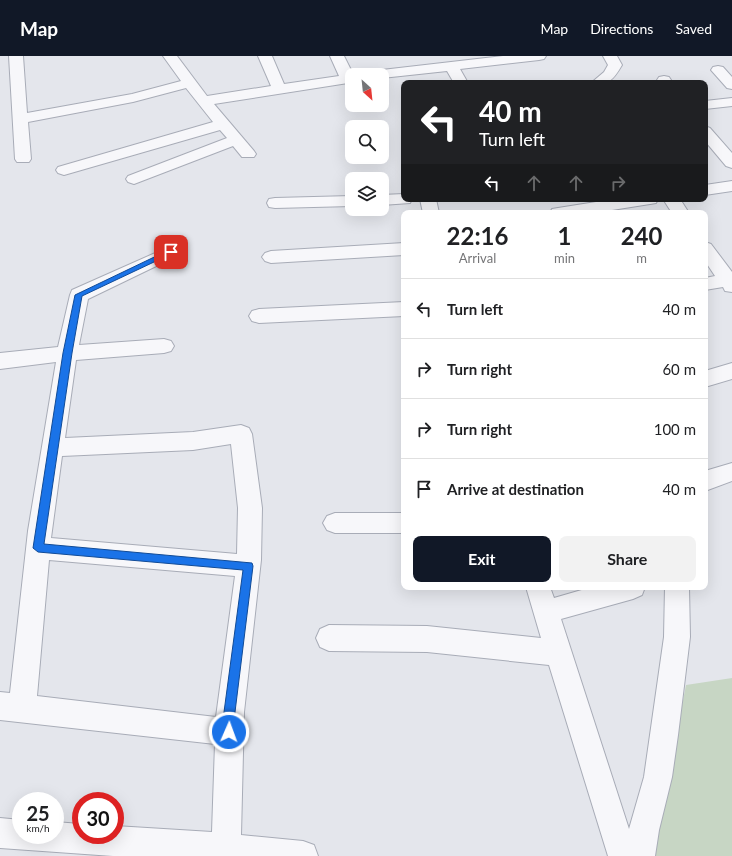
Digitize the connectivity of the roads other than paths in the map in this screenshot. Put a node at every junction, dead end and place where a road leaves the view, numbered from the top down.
1 (16, 56) edge
2 (170, 56) edge
3 (265, 56) edge
4 (338, 56) edge
5 (539, 56) edge
6 (610, 56) edge
7 (444, 62) edge
8 (345, 69) edge
9 (718, 70) dead end
10 (389, 72) edge
11 (345, 80) edge
12 (459, 80) edge
13 (602, 80) edge
14 (190, 83) junction
15 (732, 85) edge
16 (279, 89) junction
17 (204, 101) junction
18 (732, 102) edge
19 (708, 106) edge
20 (20, 119) junction
21 (223, 124) junction
22 (708, 135) edge
23 (236, 140) junction
24 (248, 154) dead end
25 (23, 159) dead end
26 (732, 163) edge
27 (64, 170) dead end
28 (134, 179) dead end
29 (732, 186) edge
30 (708, 190) edge
31 (401, 199) edge
32 (389, 200) edge
33 (345, 201) edge
34 (630, 202) edge
35 (275, 203) dead end
36 (578, 210) edge
37 (401, 250) edge
38 (171, 252) dead end
39 (708, 252) edge
40 (270, 256) dead end
41 (731, 282) edge
42 (708, 284) edge
43 (401, 309) edge
44 (259, 316) dead end
45 (164, 346) dead end
46 (67, 353) junction
47 (0, 361) edge
48 (732, 371) edge
49 (708, 378) edge
50 (53, 447) junction
51 (732, 472) edge
52 (708, 480) edge
53 (401, 523) edge
54 (335, 524) dead end
55 (38, 548) junction
56 (248, 566) junction
57 (610, 590) edge
58 (677, 590) edge
59 (541, 599) edge
60 (329, 638) dead end
61 (558, 653) junction
62 (11, 707) edge
63 (229, 732) junction
64 (0, 833) edge
65 (12, 834) edge
66 (64, 838) edge
67 (233, 851) edge
68 (303, 856) edge
69 (623, 856) edge
70 (640, 856) edge

1 - 20 street
2 - 14 street
3 - 16 street
4 - 8 street
5 - 7 street
6 - 13 street
7 - 10 street
7 - 12 street
9 - 15 street
11 - 16 street
14 - 17 street
14 - 20 street
16 - 17 street
17 - 21 street
18 - 19 street
20 - 25 street
21 - 23 street
21 - 27 street
22 - 26 street
23 - 24 street
23 - 28 street
29 - 30 street
31 - 32 street
33 - 35 street
34 - 36 street
37 - 40 street
38 - 46 street
39 - 41 street
41 - 42 street
43 - 44 street
45 - 46 street
46 - 47 street
46 - 50 street
48 - 49 street
50 - 55 street
50 - 56 street
51 - 52 street
53 - 54 street
55 - 56 street
55 - 62 street
56 - 63 street
57 - 59 street
58 - 70 street
59 - 61 street
60 - 61 street
61 - 69 street
62 - 63 street
63 - 67 street
64 - 65 street
66 - 67 street
67 - 68 street

